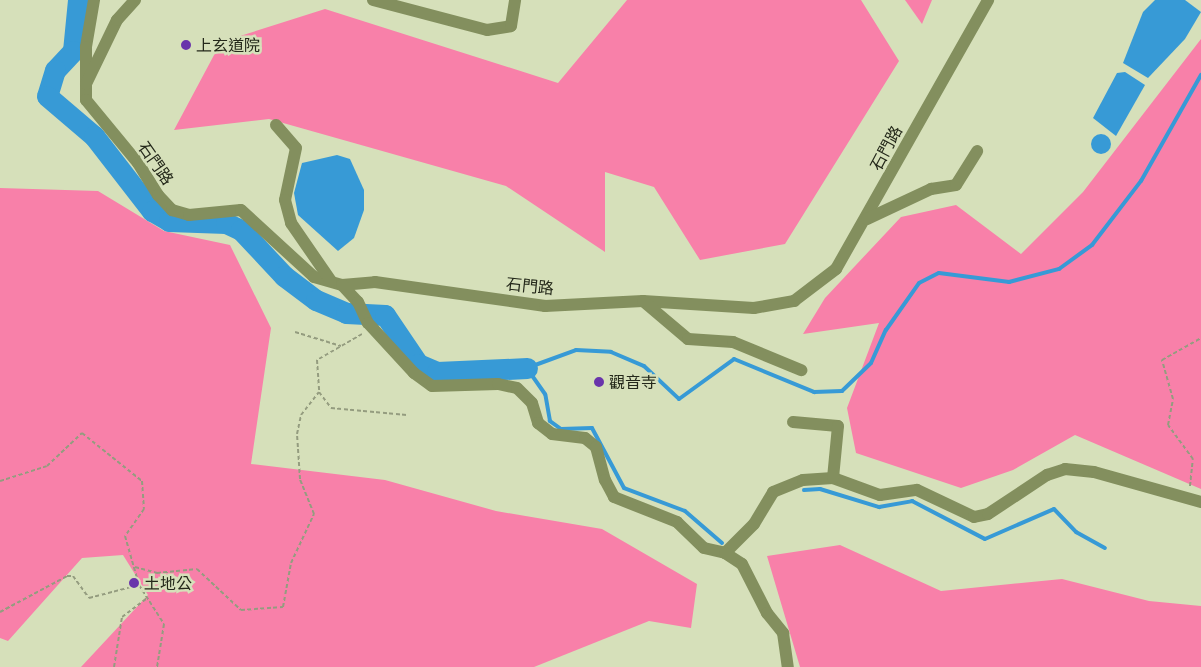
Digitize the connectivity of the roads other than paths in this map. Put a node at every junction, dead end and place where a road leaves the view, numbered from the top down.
1 (94, 0) edge
2 (135, 0) edge
3 (373, 0) edge
4 (515, 0) edge
5 (988, 0) edge
6 (83, 91) junction
7 (276, 125) dead end
8 (977, 151) dead end
9 (867, 219) junction
10 (336, 283) junction
11 (643, 301) junction
12 (801, 370) dead end
13 (793, 422) dead end
14 (832, 478) junction
15 (1197, 501) edge
16 (725, 553) junction
17 (788, 667) edge

1 - 6 street
2 - 6 street
3 - 4 street
5 - 9 street, 石門路
6 - 10 street, 石門路
7 - 10 street
8 - 9 street
9 - 11 street, 石門路
10 - 11 street, 石門路
10 - 16 street
11 - 12 street
13 - 14 street
14 - 15 street
14 - 16 street
16 - 17 street

